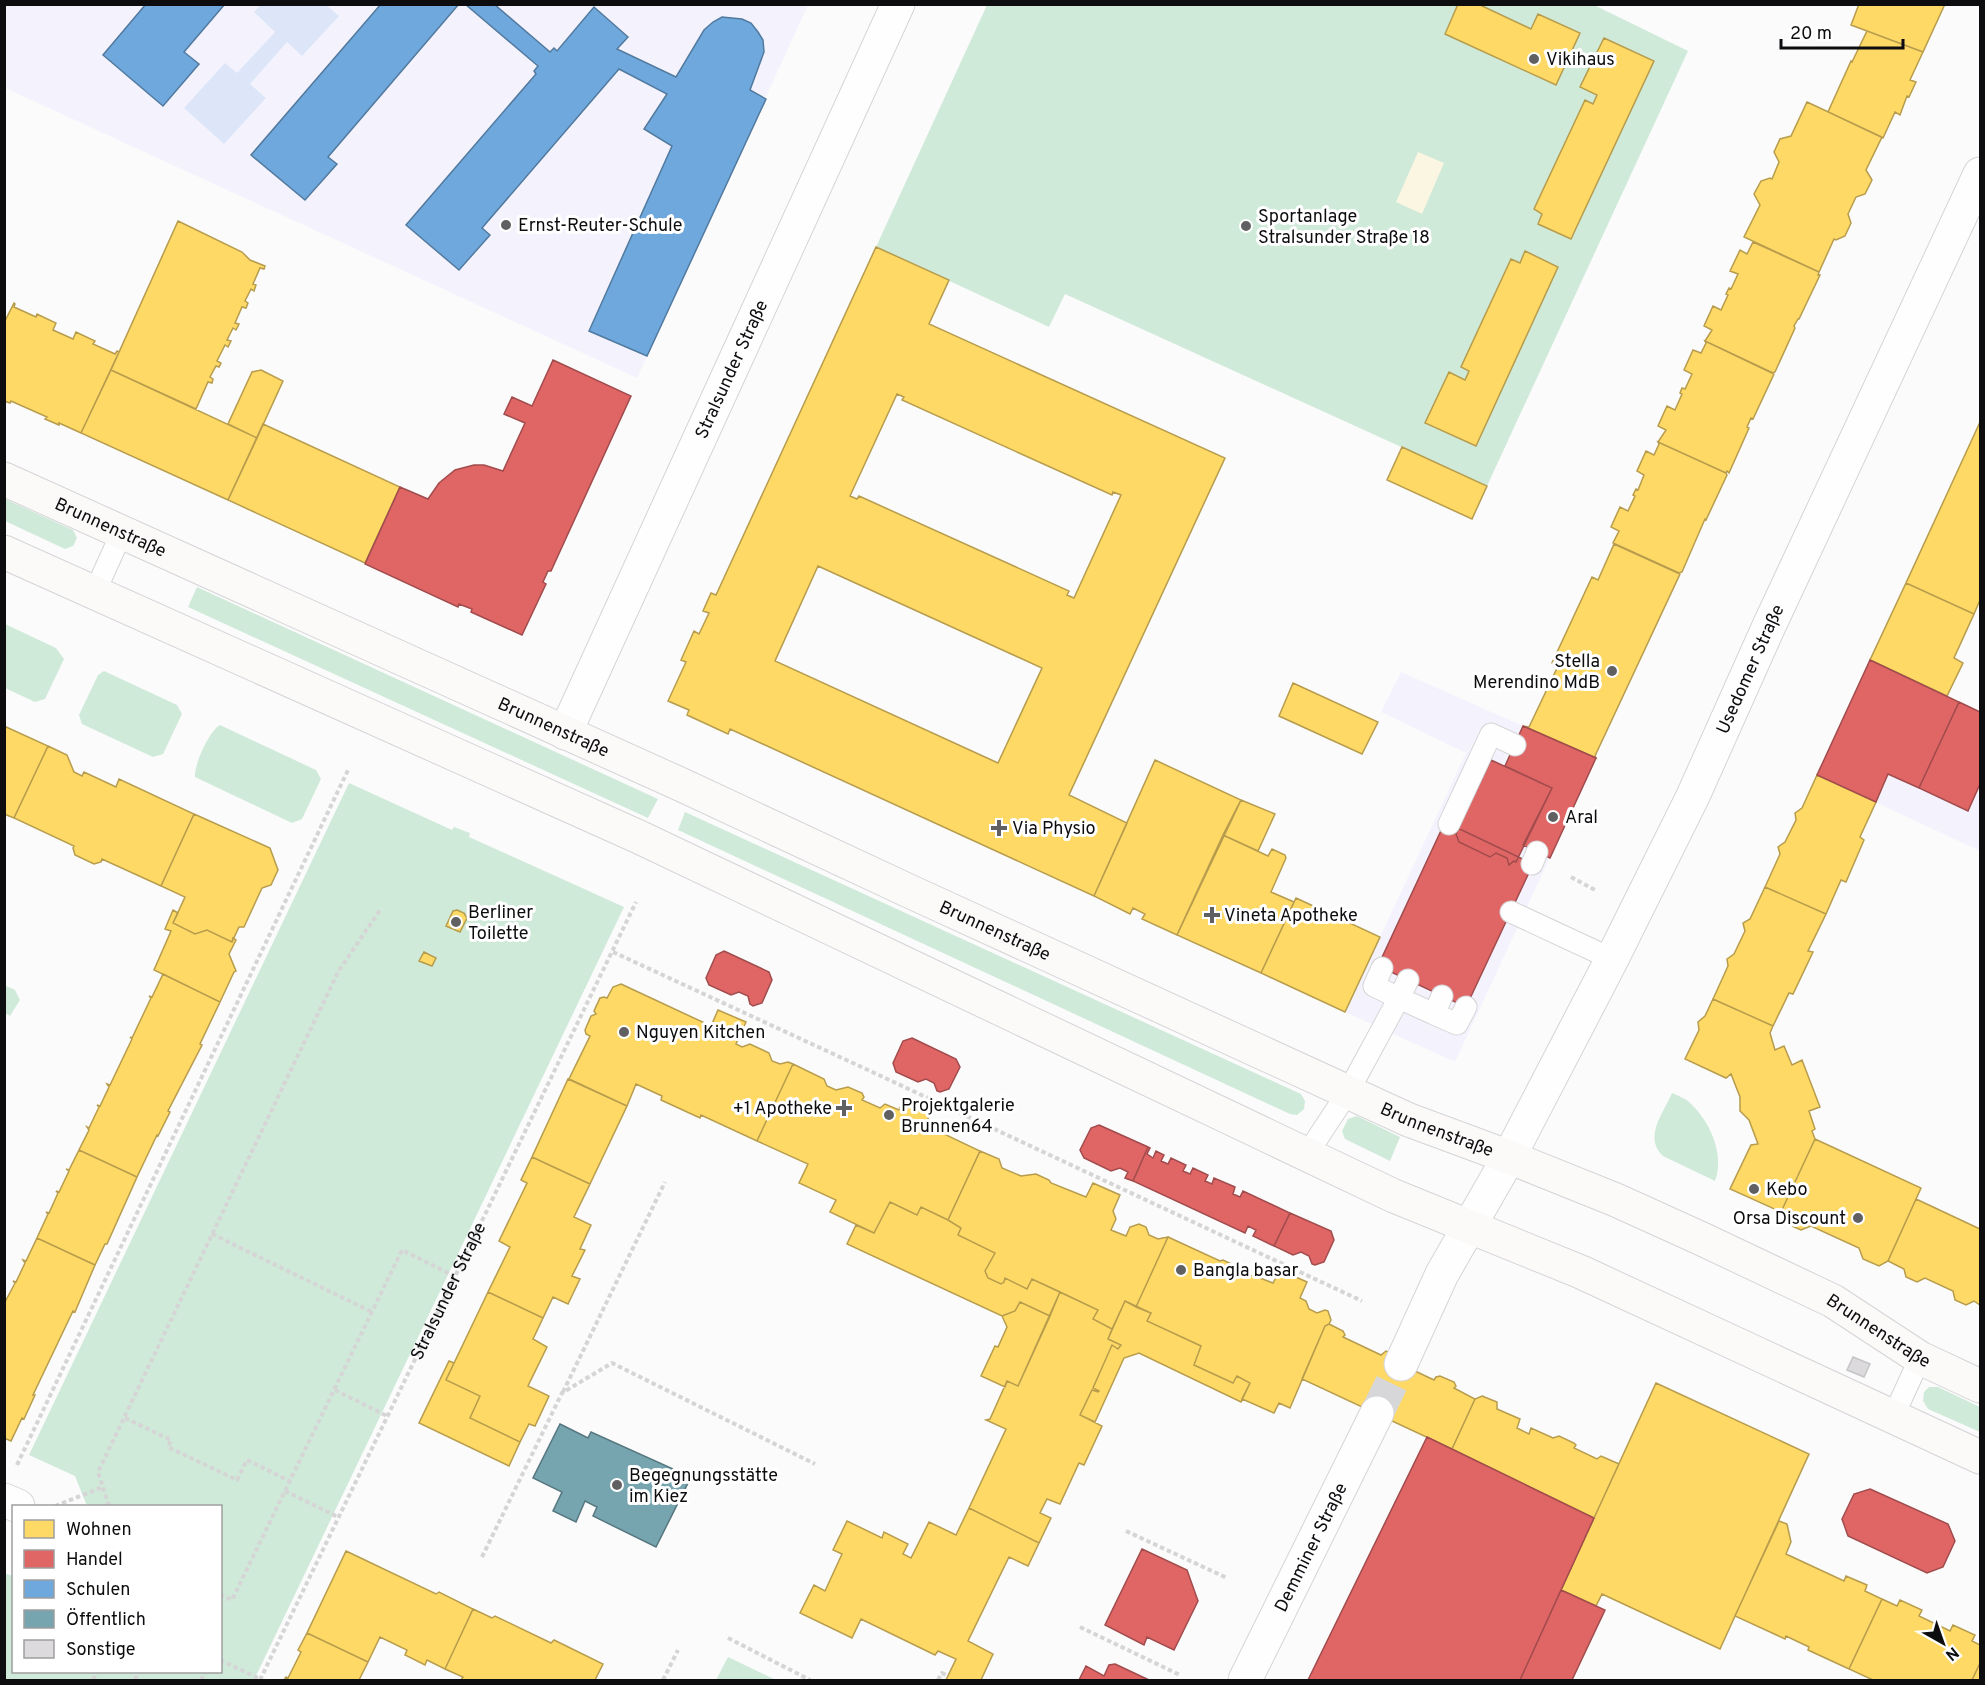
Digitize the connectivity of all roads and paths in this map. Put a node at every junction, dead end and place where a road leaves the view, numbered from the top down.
1 (898, 4) edge
2 (1980, 174) edge
3 (4, 479) edge
4 (122, 532) junction
5 (4, 552) edge
6 (94, 594) junction
7 (565, 733) junction
8 (1515, 745) dead end
9 (348, 770) dead end
10 (1449, 824) dead end
11 (1571, 877) dead end
12 (1595, 890) dead end
13 (636, 902) dead end
14 (380, 910) dead end
15 (1511, 912) dead end
16 (613, 952) junction
17 (1612, 959) junction
18 (1382, 968) dead end
19 (1403, 988) junction
20 (1466, 1006) dead end
21 (1348, 1092) junction
22 (1307, 1154) junction
23 (1509, 1157) junction
24 (665, 1182) dead end
25 (1469, 1226) junction
26 (212, 1234) junction
27 (454, 1276) junction
28 (1362, 1301) dead end
29 (372, 1312) junction
30 (1920, 1358) junction
31 (1401, 1364) tunnel mouth
32 (1980, 1386) edge
33 (334, 1390) junction
34 (562, 1393) junction
35 (1377, 1413) tunnel mouth
36 (387, 1416) junction
37 (1893, 1417) junction
38 (125, 1418) junction
39 (1980, 1457) edge
40 (815, 1464) dead end
41 (290, 1481) junction
42 (10, 1485) edge
43 (103, 1487) junction
44 (285, 1491) junction
45 (18, 1505) edge
46 (58, 1505) edge
47 (109, 1505) edge
48 (338, 1517) junction
49 (1126, 1531) dead end
50 (482, 1557) dead end
51 (1227, 1578) dead end
52 (222, 1595) edge
53 (1080, 1627) dead end
54 (728, 1638) dead end
55 (678, 1650) dead end
56 (222, 1661) edge
57 (1180, 1675) dead end
58 (948, 1676) dead end
59 (260, 1680) edge
60 (663, 1680) edge
61 (810, 1680) edge
62 (938, 1680) edge
63 (1245, 1680) edge

1 - 7 street, Stralsunder Straße
2 - 17 street, Usedomer Straße
3 - 4 main road, Brunnenstraße
4 - 6 lane
4 - 7 main road, Brunnenstraße
5 - 6 main road
6 - 22 main road
7 - 21 main road, Brunnenstraße
8 - 10 lane
9 - 42 path
11 - 12 path
13 - 16 path, Stralsunder Straße
14 - 26 path
15 - 17 lane
16 - 27 path, Stralsunder Straße
16 - 28 path
17 - 23 street, Usedomer Straße
18 - 19 lane
19 - 20 lane
19 - 21 lane
21 - 22 lane
21 - 23 main road, Brunnenstraße
22 - 25 main road
23 - 25 street, Usedomer Straße
23 - 30 main road, Brunnenstraße
24 - 34 path
25 - 31 street
25 - 37 main road
26 - 29 path
26 - 38 path
27 - 29 path
27 - 36 path, Stralsunder Straße
29 - 33 path
30 - 32 main road, Brunnenstraße
30 - 37 lane
33 - 36 path
33 - 41 path
34 - 40 path
34 - 50 path
35 - 63 street, Demminer Straße
36 - 48 path, Stralsunder Straße
37 - 39 main road
38 - 41 path
38 - 43 path
41 - 44 path
42 - 45 street
43 - 46 path
43 - 47 path
44 - 48 path
44 - 52 path
48 - 59 path, Stralsunder Straße
49 - 51 path
53 - 57 path
54 - 61 path
55 - 60 path
56 - 59 path
58 - 62 path

